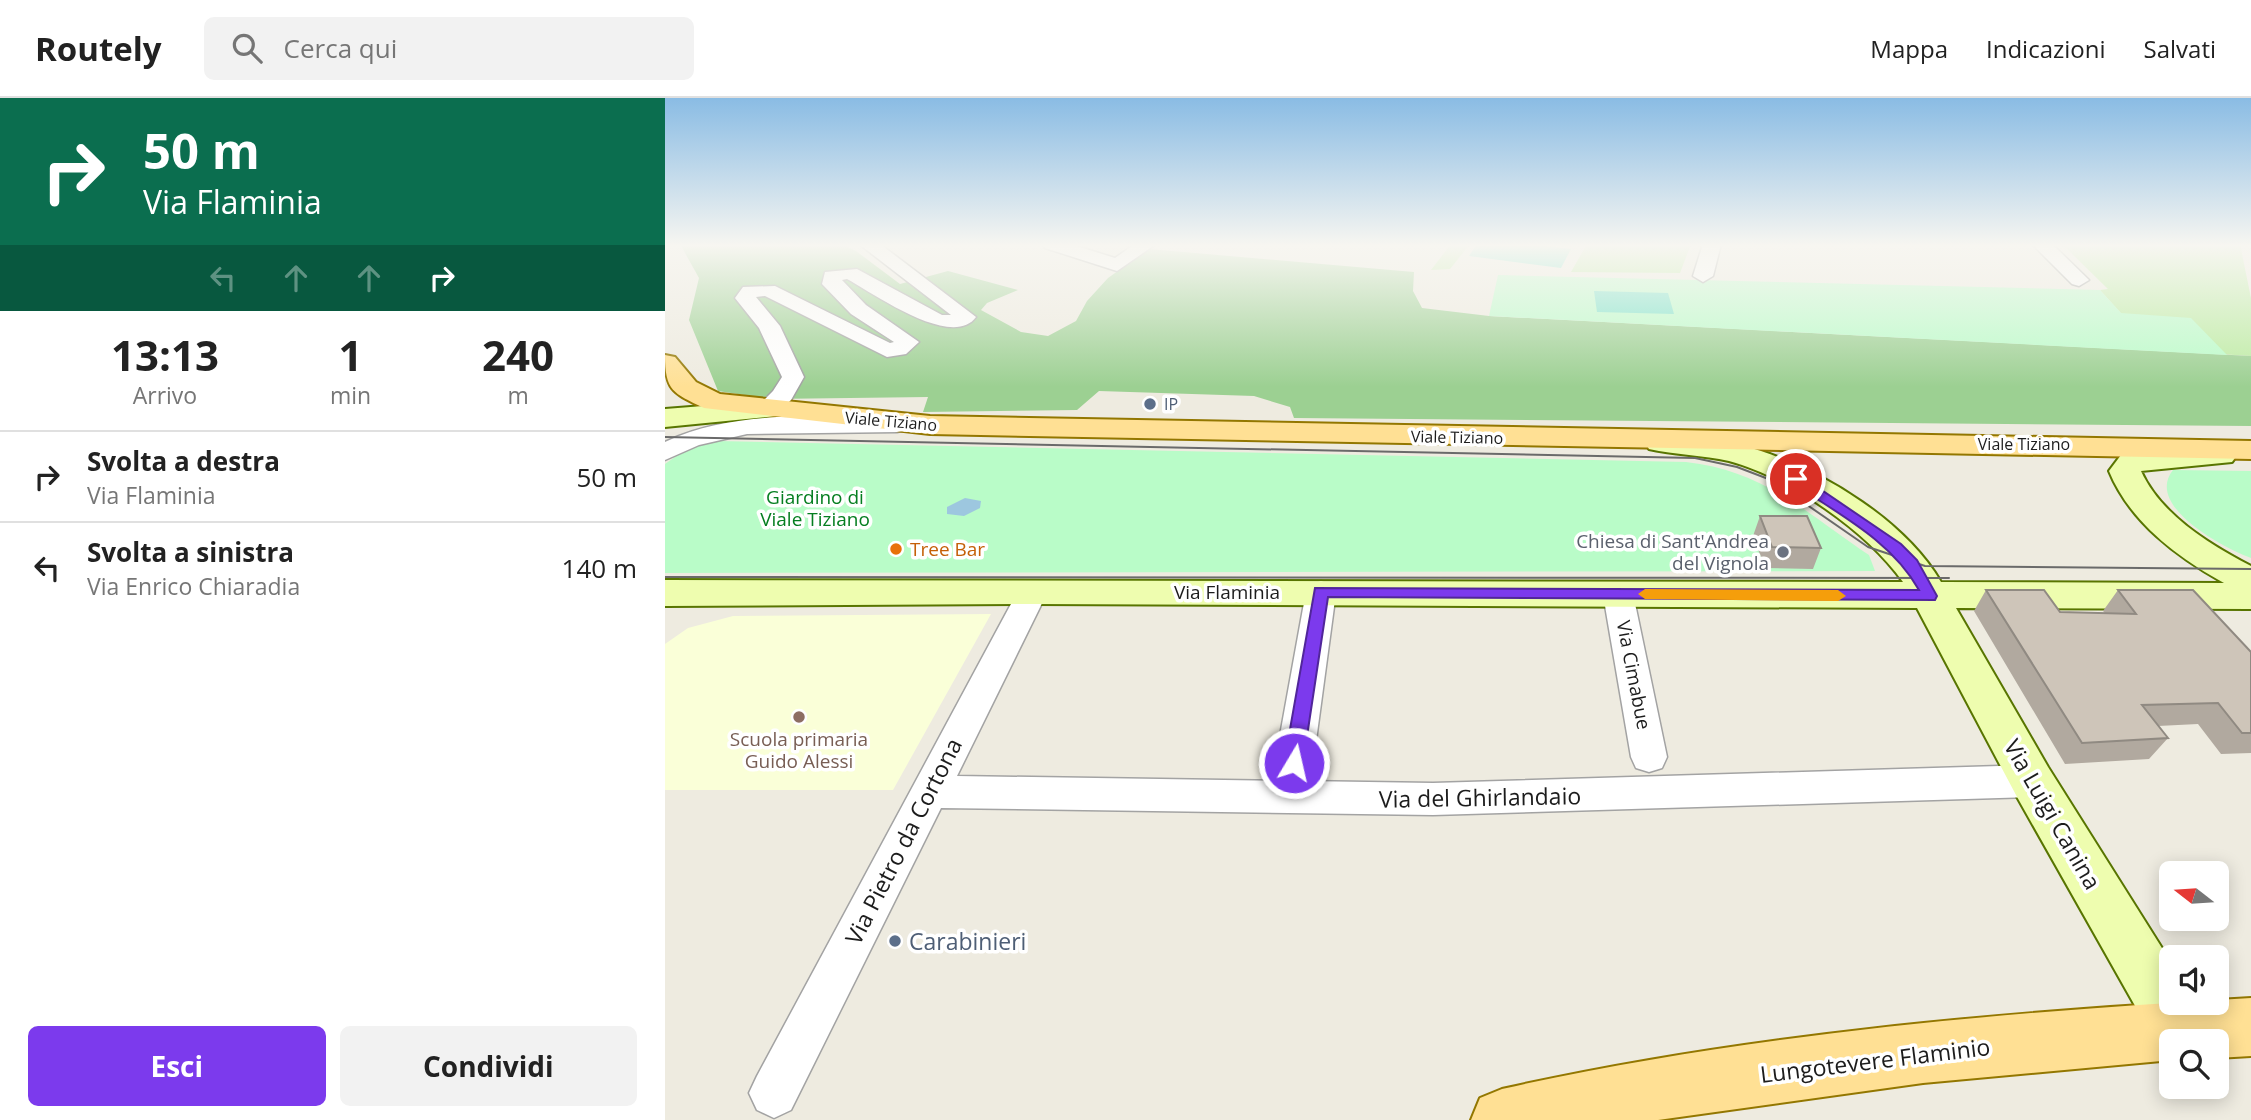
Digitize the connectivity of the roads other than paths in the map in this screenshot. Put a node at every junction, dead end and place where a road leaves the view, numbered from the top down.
1 (750, 292) edge
2 (771, 292) edge
3 (839, 292) edge
4 (885, 292) edge
5 (932, 292) edge
6 (665, 363) edge
7 (766, 410) junction
8 (665, 418) edge
9 (929, 425) junction
10 (1653, 441) junction
11 (665, 452) edge
12 (2251, 452) edge
13 (2251, 581) edge
14 (1033, 591) junction
15 (1321, 592) junction
16 (665, 593) edge
17 (1618, 594) junction
18 (1930, 596) junction
19 (2251, 596) edge
20 (1649, 757) dead end
21 (1294, 763) dead end
22 (2032, 782) junction
23 (928, 792) junction
24 (2251, 1027) edge
25 (2179, 1029) edge
26 (2204, 1029) edge
27 (2159, 1032) edge
28 (775, 1093) dead end
29 (1502, 1120) edge

1 - 7 street
2 - 3 street
4 - 5 street
6 - 7 main road
7 - 8 street, Viale Tiziano
7 - 9 main road, Viale Tiziano
9 - 10 main road, Viale Tiziano
9 - 11 street
10 - 12 main road, Viale Tiziano
10 - 18 street, Via Luigi Canina
12 - 13 street
14 - 15 street, Via Flaminia
14 - 16 street, Via Flaminia
14 - 23 street, Via Pietro da Cortona
15 - 17 street, Via Flaminia
15 - 21 street
17 - 18 street, Via Flaminia
17 - 20 street, Via Cimabue
18 - 19 street, Via Flaminia
18 - 22 street, Via Luigi Canina
22 - 23 street, Via del Ghirlandaio
22 - 25 street, Via Luigi Canina
23 - 28 street, Via Pietro da Cortona
24 - 26 main road, Lungotevere Flaminio
27 - 29 main road, Lungotevere Flaminio

